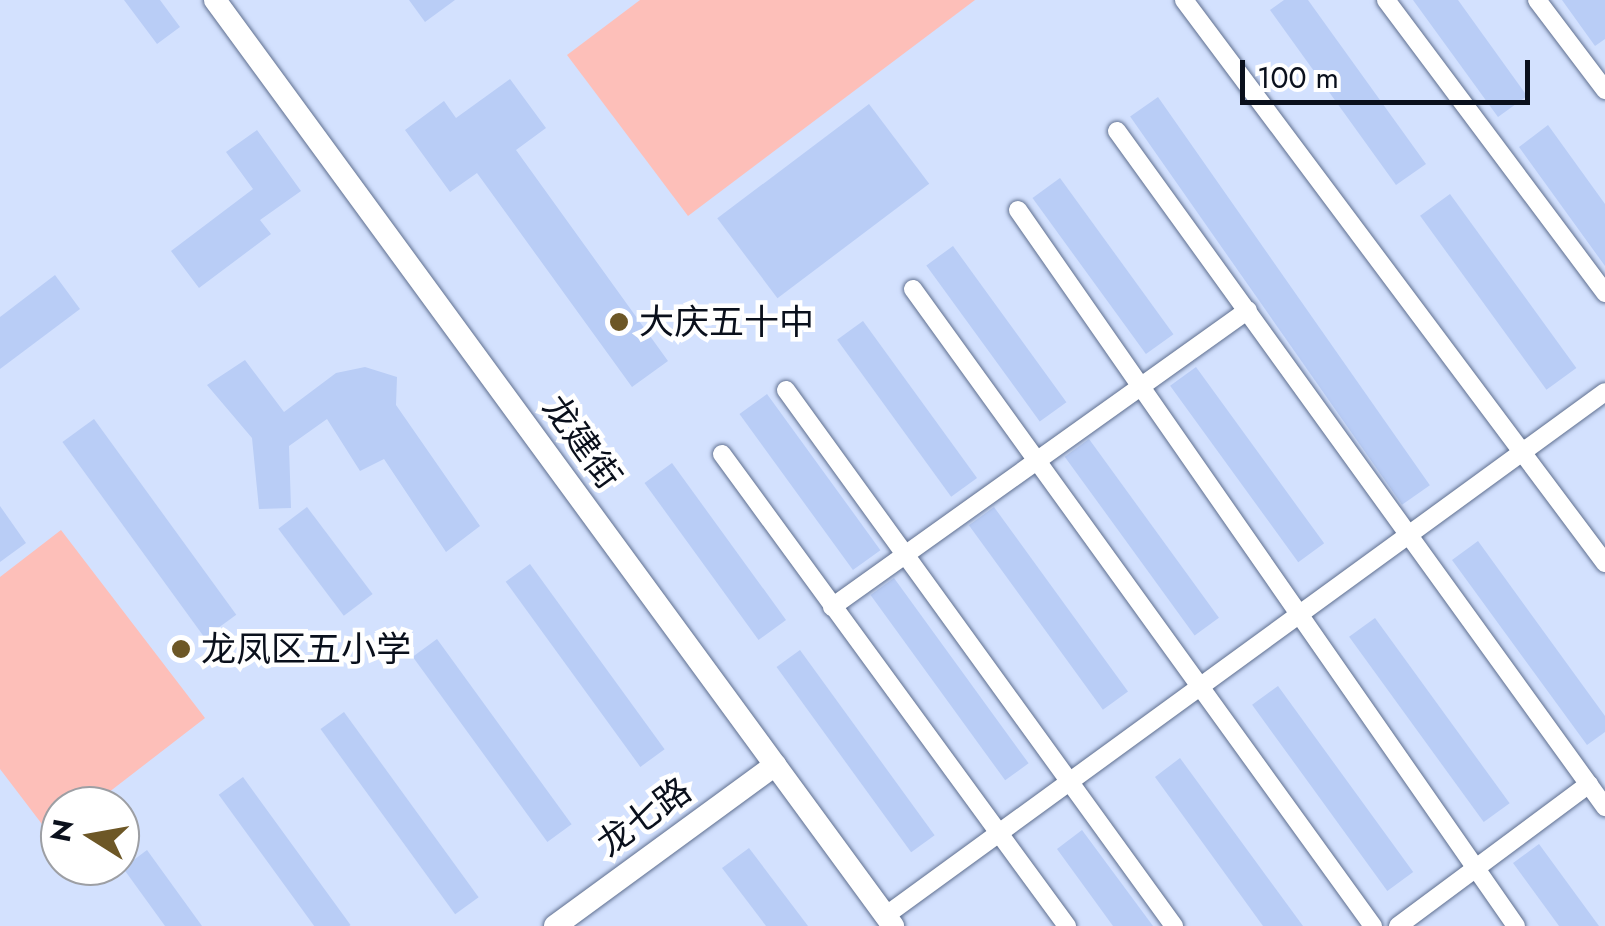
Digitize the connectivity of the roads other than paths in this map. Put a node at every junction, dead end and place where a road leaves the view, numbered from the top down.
1 (216, 0) edge
2 (1184, 0) edge
3 (1386, 0) edge
4 (1537, 0) edge
5 (1605, 90) edge
6 (1117, 131) dead end
7 (1018, 210) dead end
8 (913, 289) dead end
9 (1605, 293) edge
10 (1248, 310) junction
11 (1144, 385) junction
12 (786, 390) dead end
13 (1605, 392) edge
14 (1525, 450) junction
15 (722, 454) dead end
16 (1034, 462) junction
17 (1408, 536) junction
18 (906, 554) junction
19 (1605, 562) edge
20 (832, 606) junction
21 (1299, 615) junction
22 (1196, 690) junction
23 (775, 765) junction
24 (1068, 783) junction
25 (1589, 784) junction
26 (1605, 807) edge
27 (997, 834) junction
28 (1476, 868) junction
29 (889, 921) edge
30 (554, 926) edge
31 (1066, 926) edge
32 (1174, 926) edge
33 (1373, 926) edge
34 (1398, 926) edge
35 (1516, 926) edge

1 - 23 street, 龙建街
2 - 14 street
3 - 9 street
4 - 5 street
6 - 10 street
7 - 11 street
8 - 16 street
10 - 11 street
10 - 17 street
11 - 16 street
11 - 21 street
12 - 18 street
13 - 14 street
14 - 17 street
14 - 19 street
15 - 20 street
16 - 18 street
16 - 22 street
17 - 21 street
17 - 25 street
18 - 20 street
18 - 24 street
20 - 27 street
21 - 22 street
21 - 28 street
22 - 24 street
22 - 33 street
23 - 29 street, 龙建街
23 - 30 street, 龙七路
24 - 27 street
24 - 32 street
25 - 26 street
25 - 28 street
27 - 29 street
27 - 31 street
28 - 34 street
28 - 35 street

